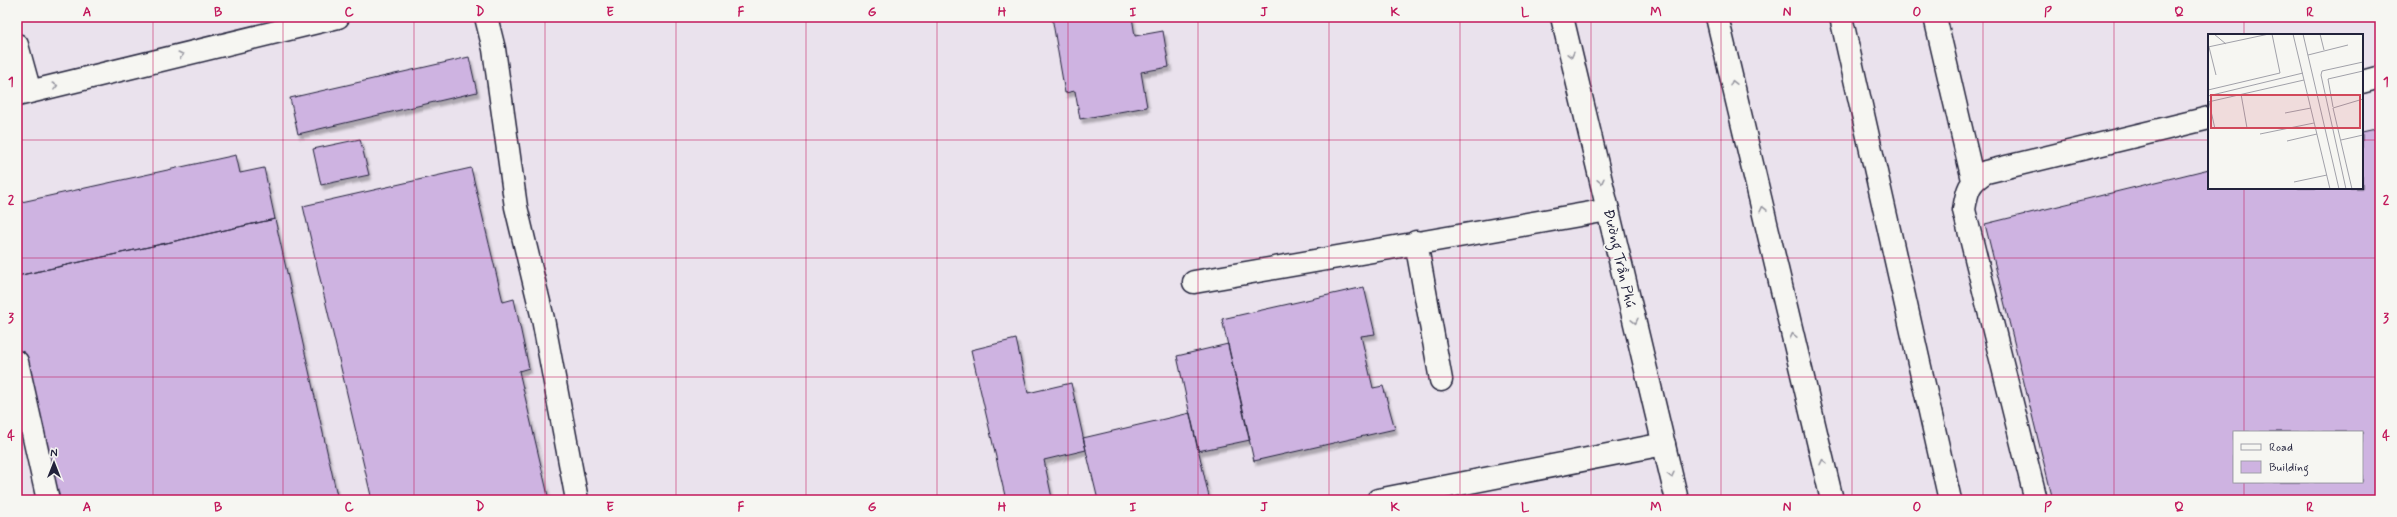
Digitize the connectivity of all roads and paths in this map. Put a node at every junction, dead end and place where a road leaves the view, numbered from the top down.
1 (338, 17) edge
2 (486, 17) edge
3 (1562, 17) edge
4 (1717, 17) edge
5 (1841, 17) edge
6 (1935, 17) edge
7 (17, 45) edge
8 (2380, 77) edge
9 (2363, 82) edge
10 (24, 94) edge
11 (2208, 118) edge
12 (1973, 180) junction
13 (1608, 210) junction
14 (1416, 242) junction
15 (1194, 282) dead end
16 (17, 362) edge
17 (1442, 380) dead end
18 (1664, 444) junction
19 (48, 500) edge
20 (577, 500) edge
21 (1378, 500) edge
22 (1677, 500) edge
23 (1832, 500) edge
24 (1950, 500) edge
25 (2036, 500) edge

10 -> 1 main road
2 - 20 main road
3 -> 13 main road, Đường Trần Phú
23 -> 4 main road
5 - 24 main road
6 - 12 main road
7 - 10 main road
8 - 9 main road
11 - 12 main road
12 - 25 main road
13 - 14 main road
13 -> 18 main road, Đường Trần Phú
14 - 15 main road
14 - 17 main road
16 - 19 main road
18 - 21 main road
18 -> 22 main road, Đường Trần Phú

